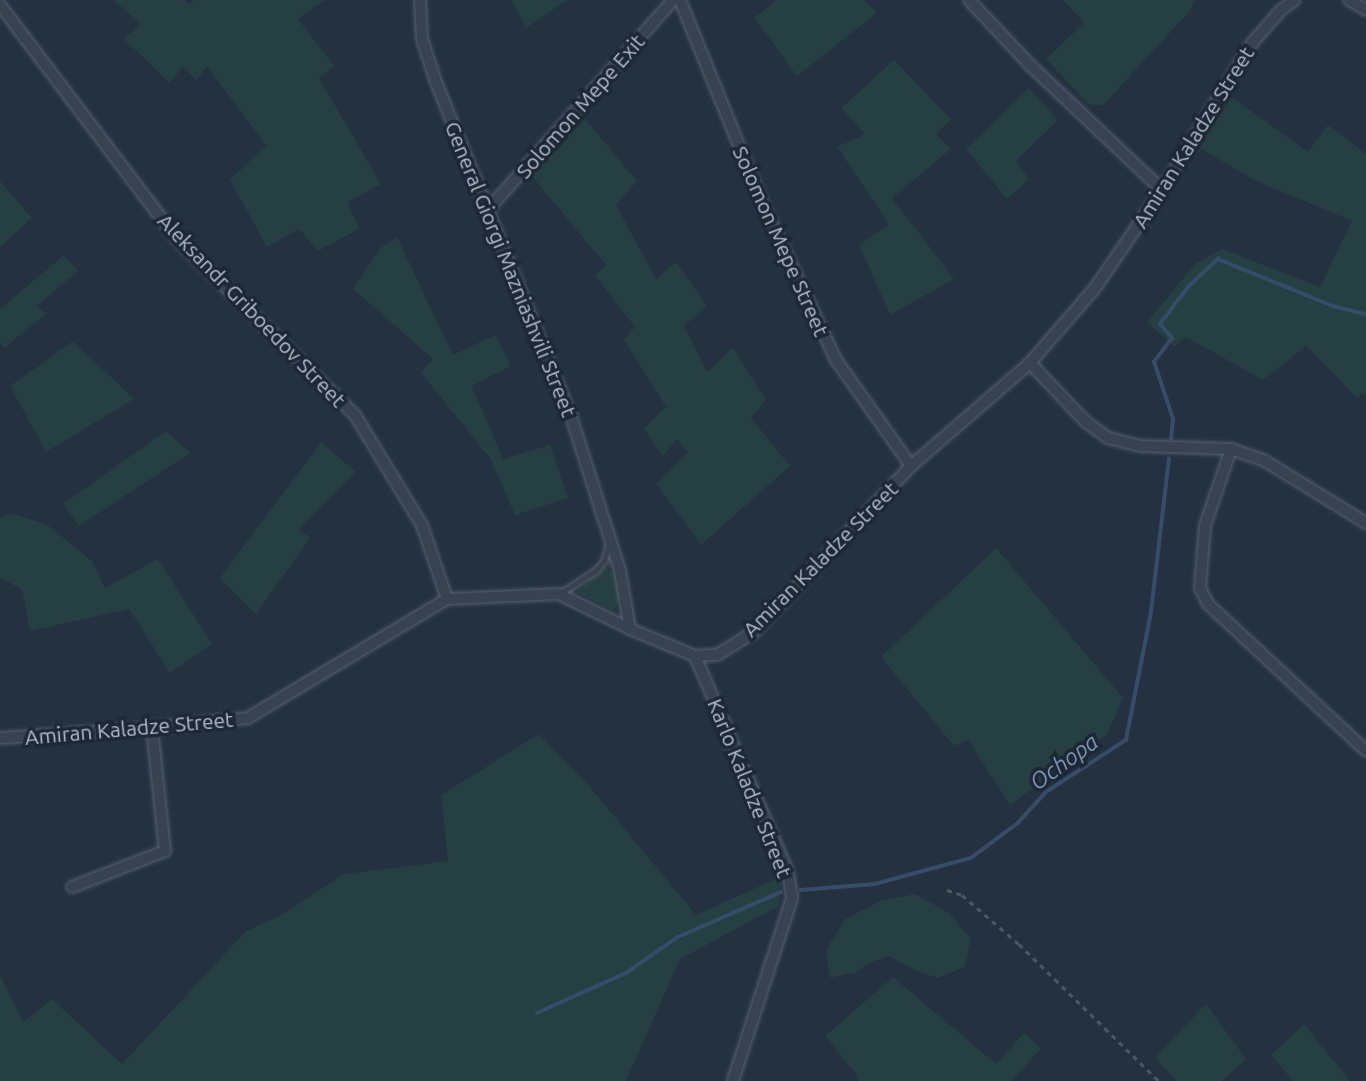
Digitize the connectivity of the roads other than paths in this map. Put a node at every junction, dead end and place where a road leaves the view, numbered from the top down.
1 (420, 0) edge
2 (673, 0) edge
3 (680, 0) edge
4 (969, 0) edge
5 (1295, 0) edge
6 (1349, 0) edge
7 (0, 5) edge
8 (1366, 10) edge
9 (1162, 190) junction
10 (487, 211) junction
11 (1030, 363) junction
12 (1231, 450) junction
13 (911, 466) junction
14 (1366, 523) edge
15 (609, 537) junction
16 (559, 594) junction
17 (447, 599) junction
18 (630, 629) junction
19 (695, 656) junction
20 (152, 728) junction
21 (0, 738) edge
22 (1366, 751) edge
23 (72, 887) dead end
24 (733, 1081) edge

1 - 10 street, General Giorgi Mazniashvili Street
2 - 10 street, Solomon Mepe Exit
3 - 13 street, Solomon Mepe Street
4 - 9 street
5 - 9 street, Amiran Kaladze Street
6 - 8 street
7 - 17 street, Aleksandr Griboedov Street
9 - 11 street, Amiran Kaladze Street
10 - 15 street, General Giorgi Mazniashvili Street
11 - 12 street
11 - 13 street, Amiran Kaladze Street
12 - 14 street
12 - 22 street
13 - 19 street, Amiran Kaladze Street
15 - 16 lane
15 - 18 street, General Giorgi Mazniashvili Street
16 - 17 street, Amiran Kaladze Street
16 - 18 street, Amiran Kaladze Street
17 - 20 street, Amiran Kaladze Street
18 - 19 street, Amiran Kaladze Street
19 - 24 street, Karlo Kaladze Street
20 - 21 street, Amiran Kaladze Street
20 - 23 street

